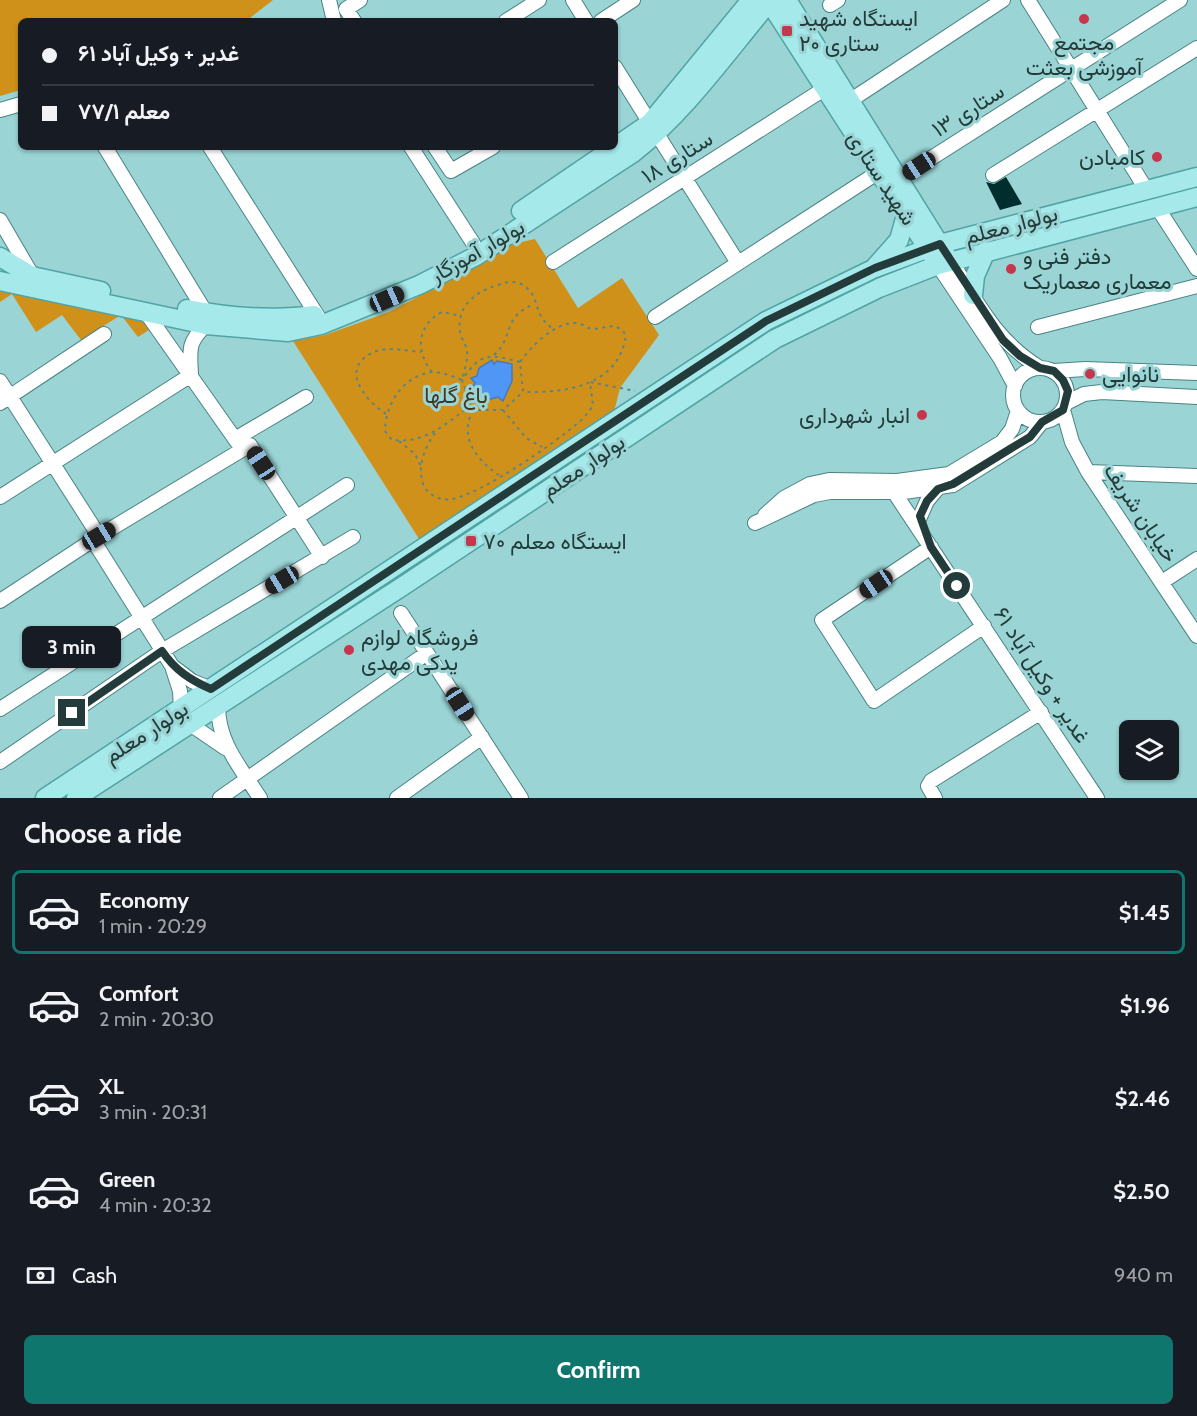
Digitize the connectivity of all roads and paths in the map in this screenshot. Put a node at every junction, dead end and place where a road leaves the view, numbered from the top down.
1 (328, 0) edge
2 (360, 0) edge
3 (539, 0) edge
4 (573, 0) edge
5 (633, 0) edge
6 (769, 0) edge
7 (1003, 0) edge
8 (1028, 0) edge
9 (1180, 0) edge
10 (333, 18) edge
11 (352, 18) edge
12 (511, 18) edge
13 (584, 18) edge
14 (606, 18) edge
15 (1197, 48) edge
16 (1071, 69) junction
17 (618, 73) edge
18 (824, 89) junction
19 (851, 100) junction
20 (18, 105) edge
21 (0, 110) edge
22 (1098, 112) junction
23 (653, 129) junction
24 (107, 150) edge
25 (212, 150) edge
26 (413, 150) edge
27 (437, 150) edge
28 (488, 150) edge
29 (877, 173) junction
30 (993, 175) dead end
31 (1197, 177) edge
32 (684, 178) junction
33 (900, 178) junction
34 (1146, 189) junction
35 (1197, 197) edge
36 (1157, 207) junction
37 (906, 215) junction
38 (0, 220) edge
39 (473, 243) junction
40 (934, 246) junction
41 (986, 251) junction
42 (0, 257) edge
43 (554, 261) dead end
44 (738, 263) junction
45 (944, 263) junction
46 (875, 268) junction
47 (1197, 269) edge
48 (32, 276) junction
49 (0, 281) edge
50 (1197, 286) edge
51 (973, 295) junction
52 (534, 304) junction
53 (147, 314) junction
54 (317, 315) junction
55 (462, 316) junction
56 (654, 317) dead end
57 (206, 319) junction
58 (1038, 327) dead end
59 (555, 330) junction
60 (104, 334) dead end
61 (421, 352) junction
62 (494, 355) junction
63 (520, 362) junction
64 (1047, 370) junction
65 (432, 372) junction
66 (1197, 373) edge
67 (191, 375) junction
68 (462, 380) junction
69 (0, 381) edge
70 (590, 382) junction
71 (1015, 386) junction
72 (523, 392) junction
73 (654, 394) junction
74 (306, 397) dead end
75 (1197, 397) edge
76 (5, 399) edge
77 (471, 405) junction
78 (1065, 407) junction
79 (473, 410) junction
80 (503, 410) junction
81 (1018, 411) junction
82 (386, 414) junction
83 (1045, 422) junction
84 (435, 433) junction
85 (399, 441) junction
86 (1072, 442) junction
87 (238, 444) junction
88 (543, 447) junction
89 (53, 463) junction
90 (421, 467) junction
91 (1088, 472) junction
92 (500, 476) junction
93 (1197, 476) edge
94 (347, 485) dead end
95 (898, 488) junction
96 (938, 489) junction
97 (0, 497) edge
98 (920, 516) junction
99 (296, 517) junction
100 (353, 537) dead end
101 (96, 538) junction
102 (931, 547) junction
103 (322, 557) junction
104 (1197, 559) edge
105 (1162, 582) junction
106 (403, 586) junction
107 (2, 594) edge
108 (377, 603) junction
109 (401, 613) junction
110 (144, 616) junction
111 (984, 626) junction
112 (1197, 636) edge
113 (162, 651) junction
114 (427, 653) junction
115 (172, 666) junction
116 (214, 698) junction
117 (0, 709) edge
118 (1041, 712) junction
119 (185, 717) junction
120 (482, 737) junction
121 (226, 749) junction
122 (0, 762) edge
123 (248, 780) junction
124 (931, 792) edge
125 (515, 796) edge
126 (1091, 796) edge
127 (45, 798) edge
128 (76, 798) edge
129 (220, 798) edge
130 (260, 798) edge
131 (397, 798) edge

1 - 10 street
2 - 11 street
3 - 12 street
4 - 13 street
5 - 14 street
6 - 18 main road, شهید ستاری
6 - 19 main road, شهید ستاری
6 - 23 main road, بولوار آموزگار
7 - 19 street
8 - 16 street
9 - 16 street, ستاری ۱۳
15 - 22 street
16 - 22 street
16 - 33 street, ستاری ۱۳
17 - 23 street
18 - 29 main road, شهید ستاری
18 - 32 street, ستاری ۱۸
19 - 33 main road, شهید ستاری
20 - 21 street
22 - 30 street
22 - 34 street
23 - 32 street
23 - 39 main road, بولوار آموزگار
23 - 57 main road, بولوار آموزگار
24 - 57 street
25 - 54 street
26 - 39 street
27 - 28 street
29 - 37 main road, شهید ستاری
29 - 44 street
31 - 34 main road, بولوار معلم
32 - 43 street, ستاری ۱۸
32 - 44 street
33 - 40 main road, شهید ستاری
34 - 40 main road, بولوار معلم
35 - 36 main road, بولوار معلم
36 - 41 main road, بولوار معلم
36 - 47 street
37 - 40 main road, شهید ستاری
37 - 46 main road
38 - 48 street
39 - 54 main road, بولوار آموزگار
40 - 45 main road, شهید ستاری
40 - 46 main road, بولوار معلم
41 - 45 main road, بولوار معلم
41 - 51 main road
42 - 48 main road, بولوار آموزگار
44 - 56 street
45 - 51 street, شهید ستاری
45 - 71 street, شهید ستاری
45 - 106 main road, بولوار معلم
46 - 73 main road, بولوار معلم
48 - 57 main road, بولوار آموزگار
49 - 53 main road, بولوار آموزگار
50 - 58 street
51 - 64 street, شهید ستاری
52 - 55 path
52 - 59 path
52 - 62 path
53 - 57 main road, بولوار آموزگار
53 - 67 street
54 - 57 main road, بولوار آموزگار
55 - 61 path
55 - 68 path
57 - 67 street
59 - 63 path
59 - 70 path
60 - 76 street
61 - 65 path
61 - 82 path
62 - 63 path
62 - 68 path
63 - 72 path
64 - 66 street
64 - 71 street
64 - 78 street
65 - 68 path
65 - 82 path
67 - 87 street
67 - 89 street
68 - 77 path
69 - 76 street
70 - 72 path
70 - 73 path
70 - 88 path
71 - 81 street
72 - 80 path
73 - 116 main road, بولوار معلم
74 - 87 street
75 - 78 street
76 - 89 street
77 - 79 path
77 - 84 path
78 - 83 street
78 - 86 street, خیابان شریف
79 - 80 path
79 - 92 path
80 - 88 path
81 - 83 street
81 - 95 street
82 - 85 path
83 - 86 street, خیابان شریف
83 - 96 street
84 - 85 path
84 - 90 path
85 - 90 path
86 - 91 street, خیابان شریف
87 - 99 street
87 - 101 street
88 - 92 path
89 - 97 street
89 - 101 street
90 - 92 path
91 - 93 street
91 - 105 street, خیابان شریف
94 - 99 street
95 - 95 street
95 - 96 street
95 - 98 street
95 - 102 street
96 - 98 street
98 - 102 street
99 - 103 street
99 - 110 street
100 - 103 street
101 - 107 street
101 - 110 street
102 - 111 street, غدیر + وکیل آباد ۶۱
102 - 111 street
103 - 113 street
104 - 105 street
105 - 112 street, خیابان شریف
106 - 108 main road, بولوار معلم
106 - 109 street
108 - 109 street
108 - 116 main road, بولوار معلم
109 - 114 street
110 - 113 street
110 - 117 street
111 - 118 street, غدیر + وکیل آباد ۶۱
113 - 115 street
113 - 122 street
114 - 120 street
114 - 123 street
115 - 116 street
115 - 119 street
116 - 119 main road, بولوار معلم
116 - 121 street
118 - 124 street
118 - 126 street, غدیر + وکیل آباد ۶۱
119 - 121 street
119 - 127 main road, بولوار معلم
119 - 128 main road, بولوار معلم
120 - 125 street
120 - 131 street
121 - 123 street
123 - 129 street
123 - 130 street

